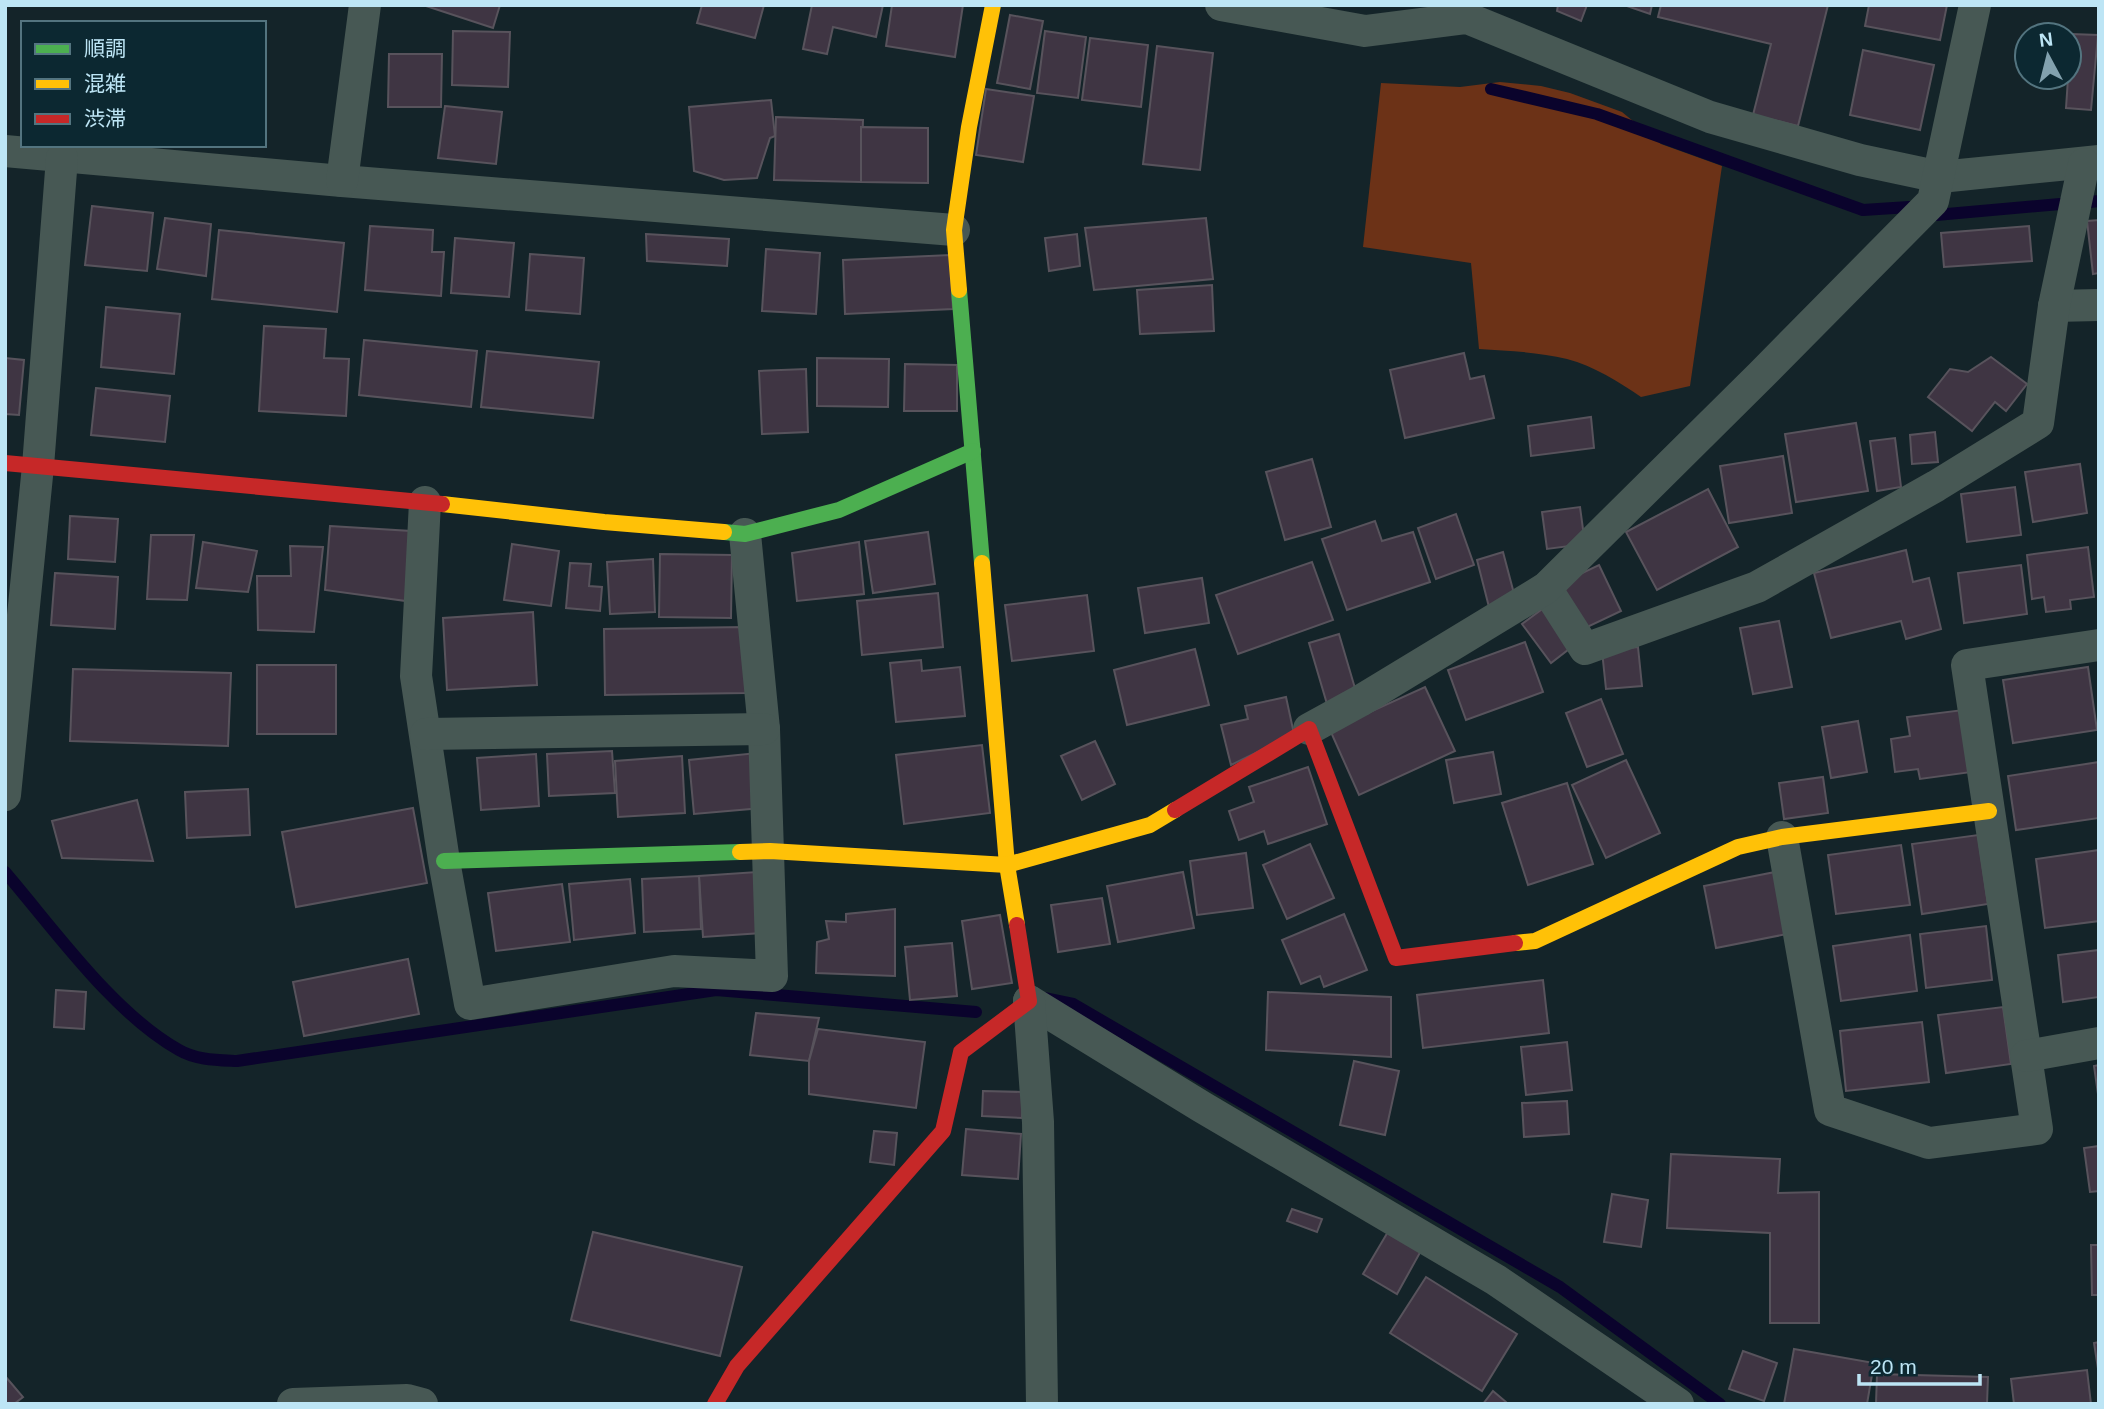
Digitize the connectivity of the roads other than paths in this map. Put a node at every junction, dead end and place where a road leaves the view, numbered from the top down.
1 (365, 5) edge
2 (993, 5) edge
3 (1221, 5) edge
4 (1975, 5) edge
5 (5, 151) edge
6 (62, 158) junction
7 (2091, 162) edge
8 (1940, 177) junction
9 (342, 181) junction
10 (954, 230) junction
11 (2099, 305) edge
12 (2054, 306) junction
13 (973, 451) junction
14 (5, 463) edge
15 (38, 466) junction
16 (425, 502) junction
17 (745, 534) junction
18 (1546, 588) junction
19 (2099, 645) edge
20 (764, 729) junction
21 (1308, 729) junction
22 (426, 734) junction
23 (5, 795) edge
24 (1989, 811) junction
25 (1782, 837) junction
26 (769, 851) junction
27 (444, 861) junction
28 (1007, 865) junction
29 (1029, 1001) junction
30 (2099, 1043) edge
31 (2026, 1056) junction
32 (293, 1404) edge
33 (422, 1404) edge
34 (715, 1404) edge
35 (1042, 1404) edge
36 (1678, 1404) edge

1 - 9 street
2 - 10 street
3 - 8 street
4 - 8 street
5 - 6 street
6 - 9 street
6 - 15 street
7 - 8 street
7 - 12 street
8 - 18 street
9 - 10 street
10 - 13 street
11 - 12 street
12 - 18 street
13 - 17 street
13 - 28 street
14 - 15 street
15 - 16 street
15 - 23 street
16 - 17 street
16 - 22 street
17 - 20 street
18 - 21 street
19 - 24 street
20 - 22 street
20 - 26 street
21 - 25 street
21 - 28 street
22 - 27 street
24 - 25 street
24 - 31 street
25 - 31 street
26 - 27 street
26 - 27 street
26 - 28 street
28 - 29 street
29 - 34 street
29 - 35 street
29 - 36 street
30 - 31 street
32 - 33 street

